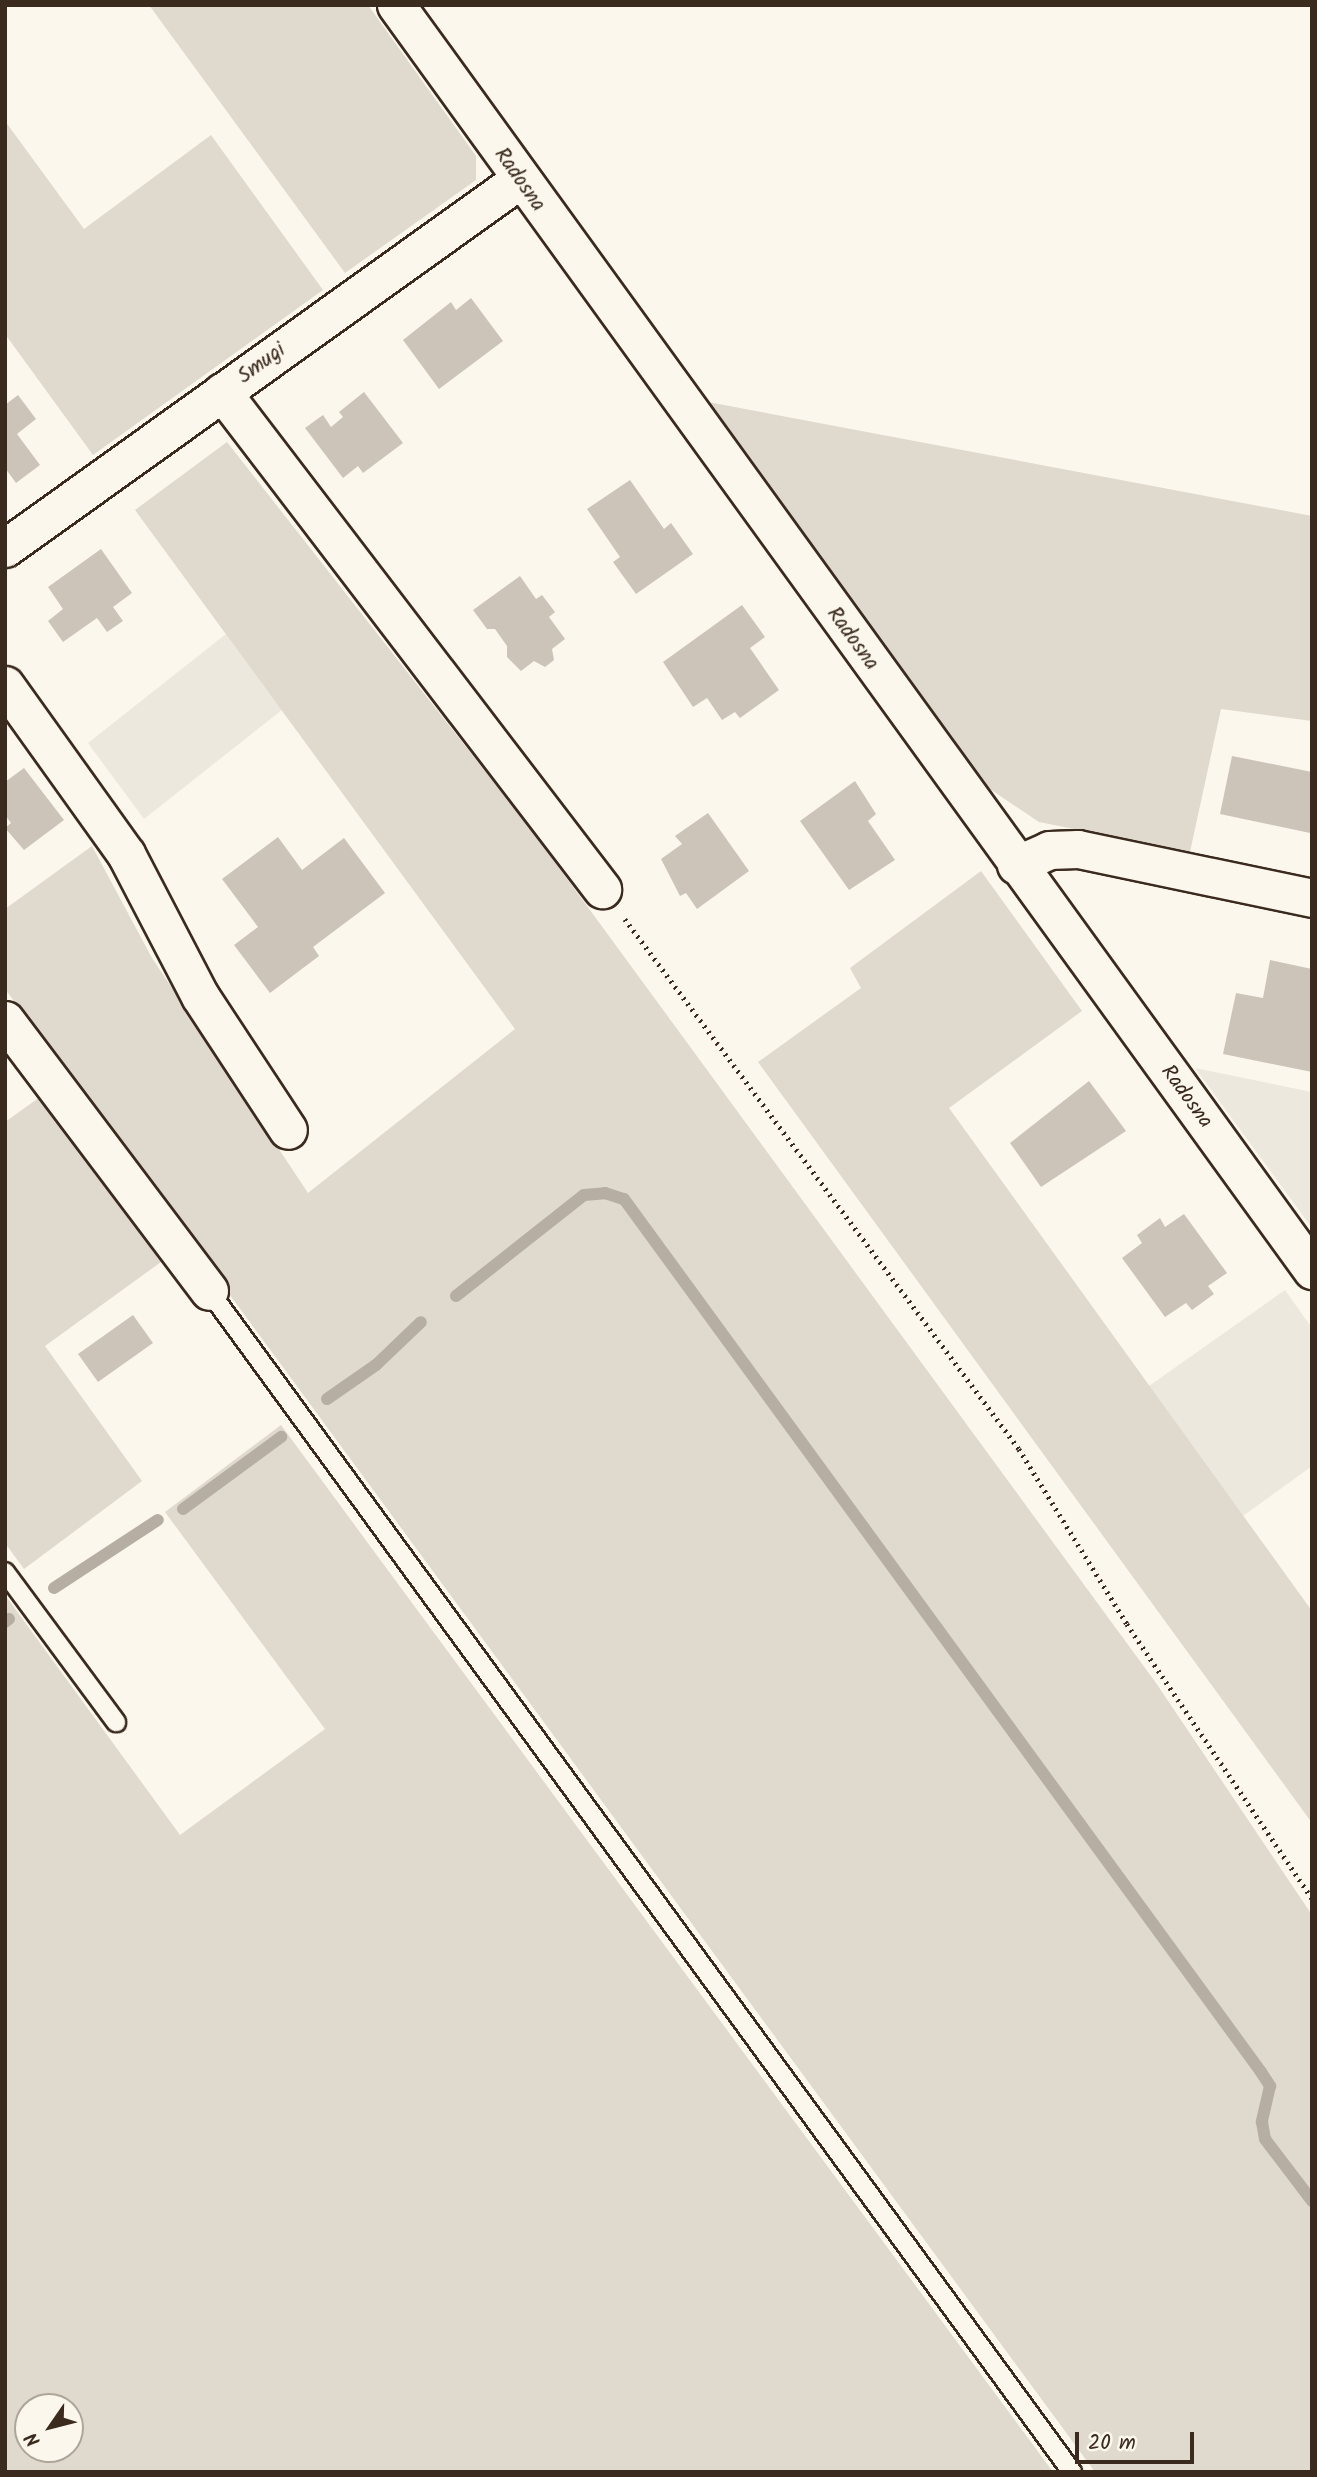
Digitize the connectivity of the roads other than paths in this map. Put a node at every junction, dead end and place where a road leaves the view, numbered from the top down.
1 (396, 5) edge
2 (519, 180) junction
3 (222, 392) junction
4 (5, 548) edge
5 (5, 685) edge
6 (1016, 865) junction
7 (602, 889) road end
8 (1312, 898) edge
9 (5, 1020) edge
10 (288, 1130) dead end
11 (1312, 1270) edge
12 (209, 1291) joint
13 (5, 1572) edge
14 (116, 1722) dead end
15 (1072, 2472) edge

1 - 2 street, Radosna
2 - 3 street, Smugi
2 - 6 street, Radosna
3 - 4 street, Smugi
3 - 7 street
5 - 10 street
6 - 8 street
6 - 11 street, Radosna
9 - 12 street
12 - 15 lane
13 - 14 lane

